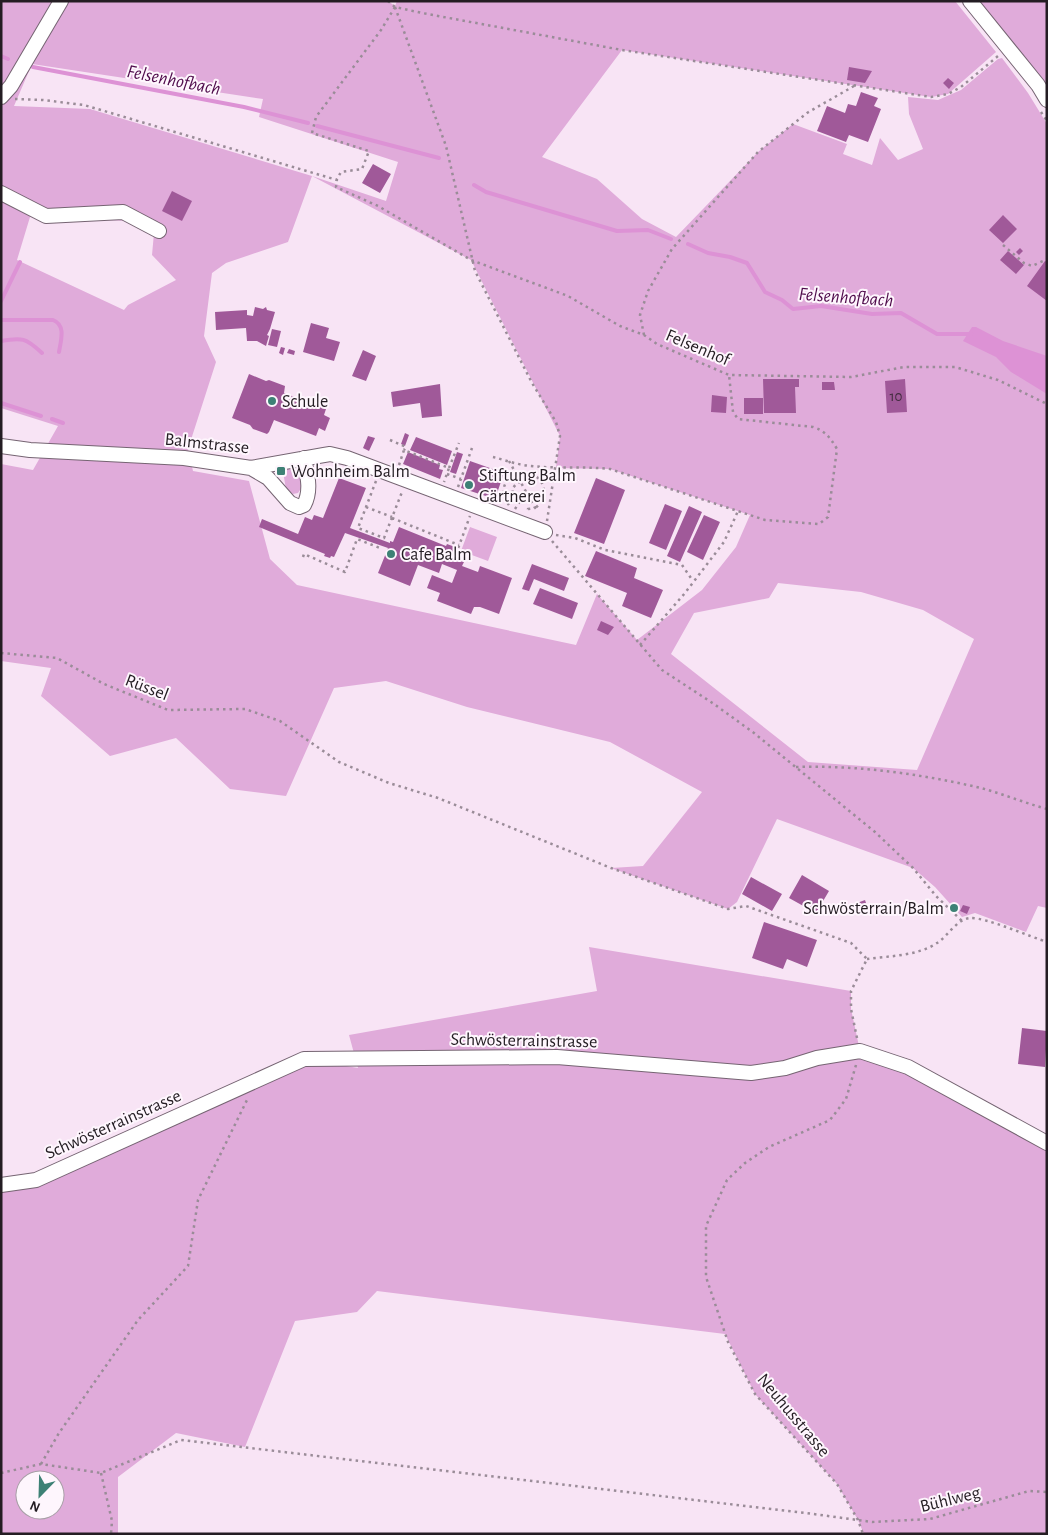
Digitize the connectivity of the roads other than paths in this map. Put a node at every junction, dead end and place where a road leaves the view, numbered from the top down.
1 (61, 1) edge
2 (970, 1) edge
3 (6, 98) edge
4 (1047, 100) edge
5 (1, 193) edge
6 (159, 230) dead end
7 (1, 446) edge
8 (304, 458) junction
9 (251, 468) junction
10 (538, 530) road end
11 (1047, 1143) edge
12 (1, 1185) edge

1 - 3 street
2 - 4 street
5 - 6 street
7 - 9 street, Balmstrasse
8 - 9 street, Balmstrasse
8 - 9 street
8 - 10 street, Balmstrasse
11 - 12 street, Schwösterrainstrasse

